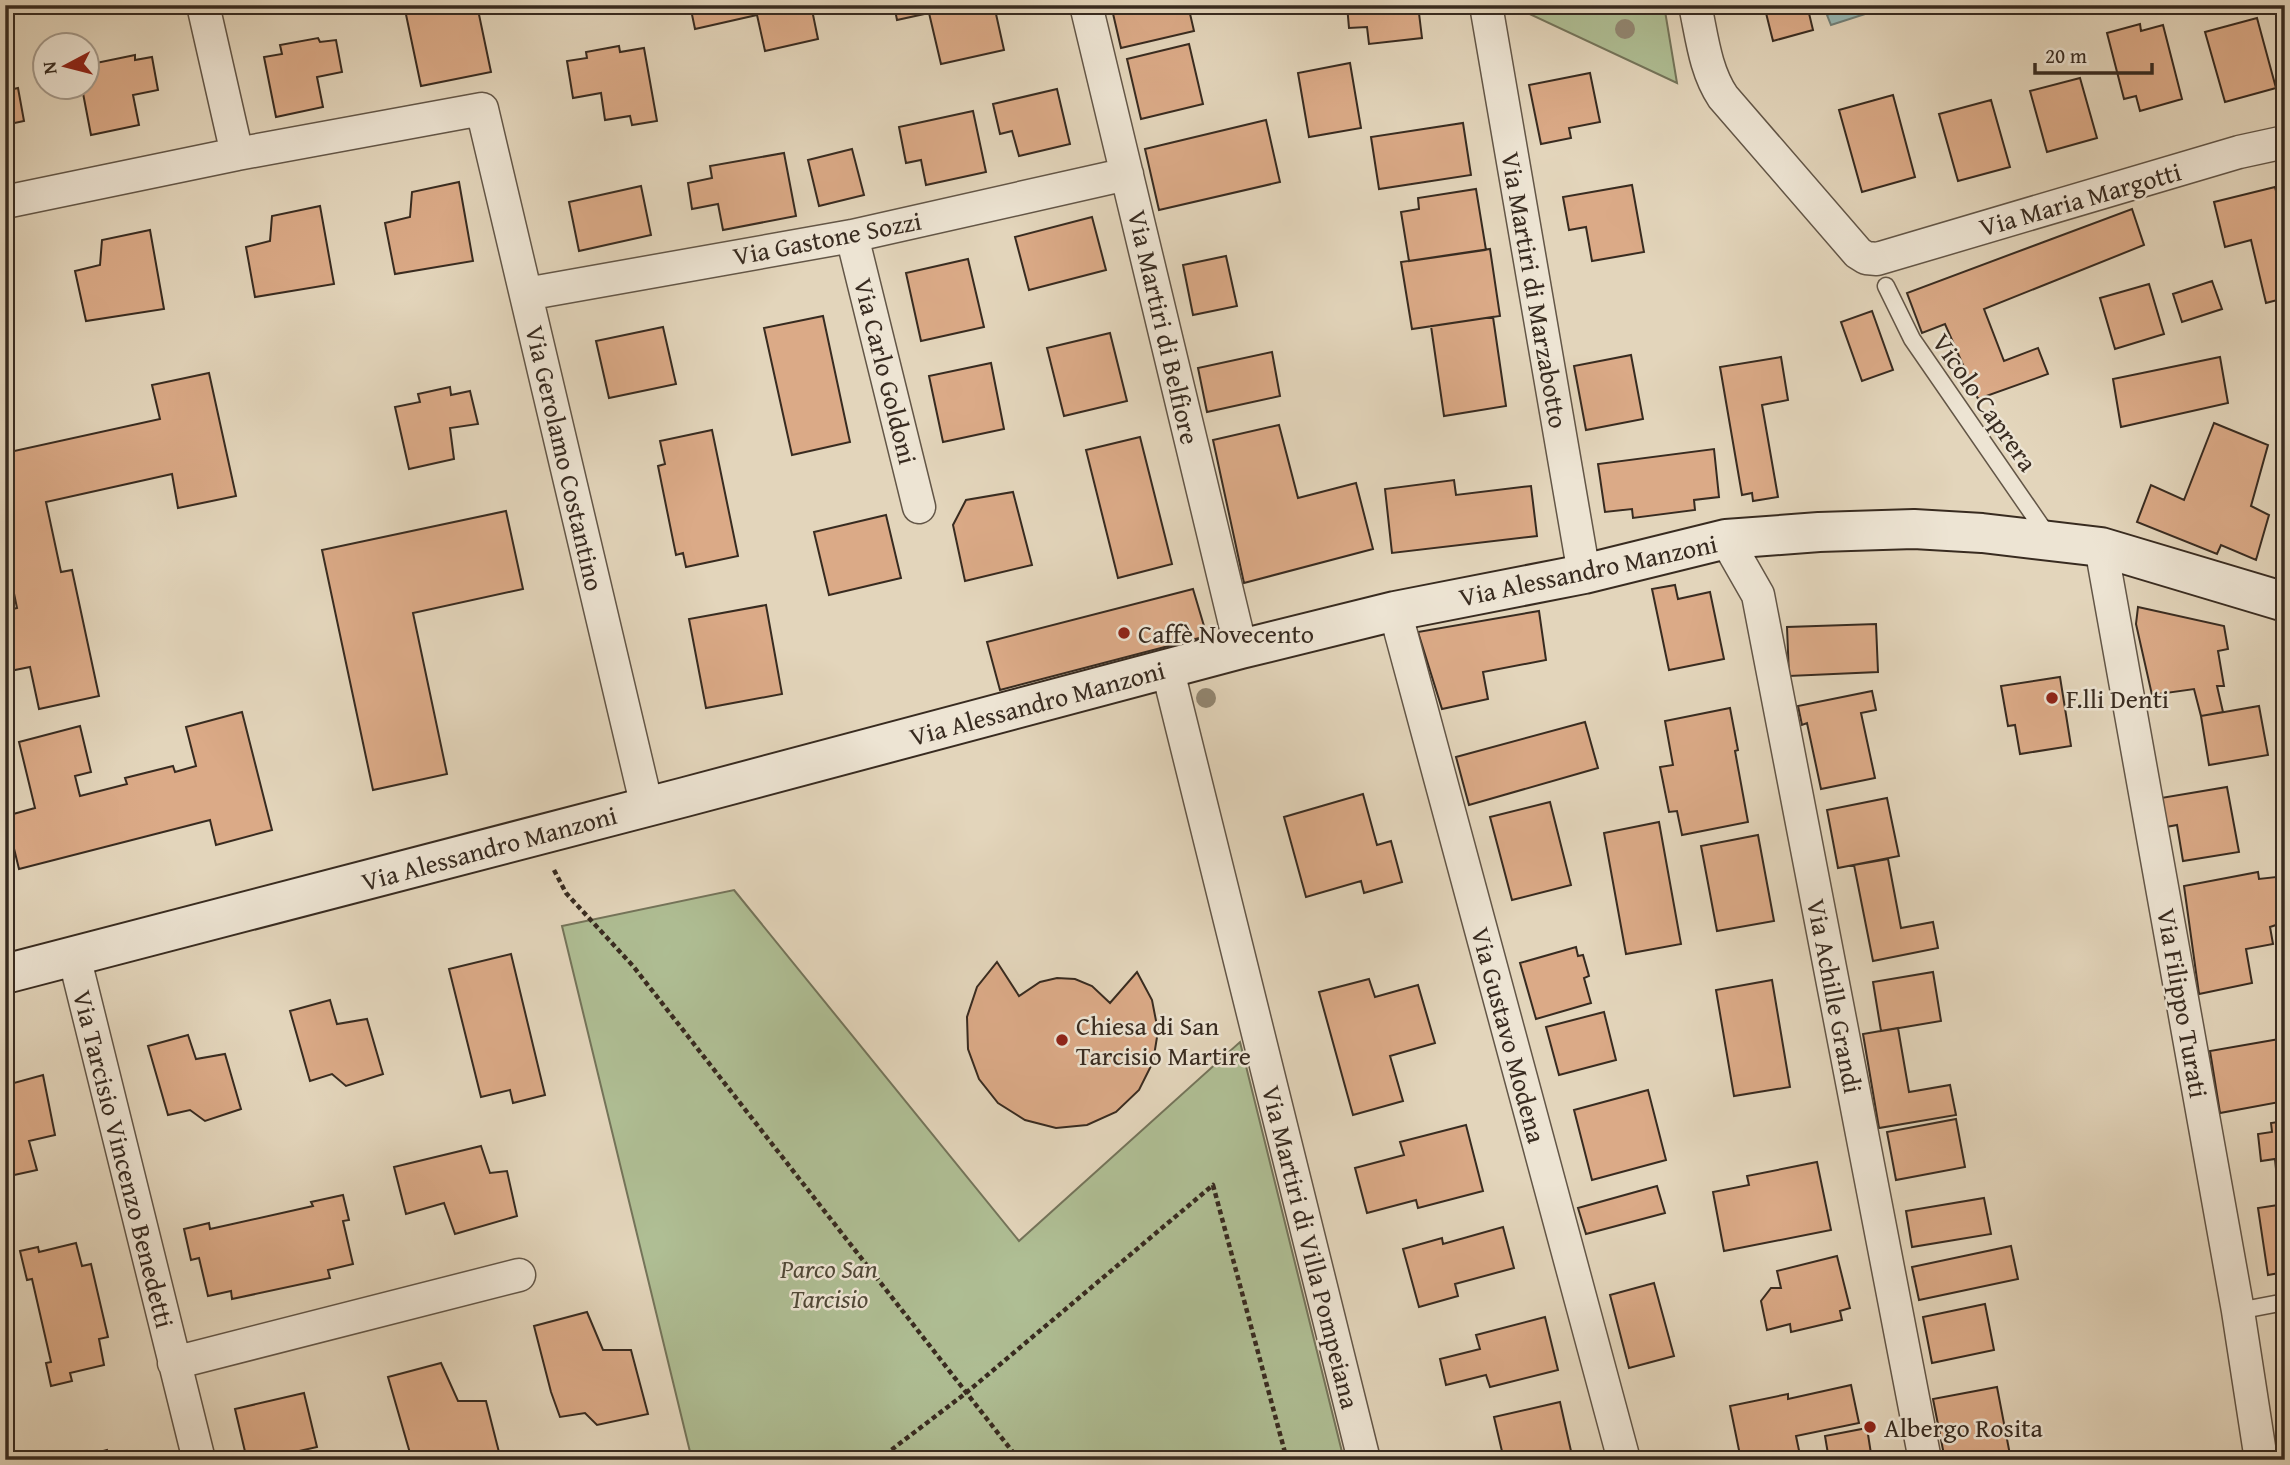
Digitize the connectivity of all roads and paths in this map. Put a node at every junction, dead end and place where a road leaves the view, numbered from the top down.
1 (203, 5) edge
2 (1086, 5) edge
3 (1486, 5) edge
4 (1695, 5) edge
5 (2285, 142) edge
6 (237, 154) junction
7 (1127, 174) junction
8 (5, 202) edge
9 (852, 236) junction
10 (1881, 272) junction
11 (526, 294) junction
12 (919, 507) dead end
13 (1726, 539) junction
14 (2051, 541) junction
15 (2101, 547) junction
16 (1584, 574) junction
17 (2285, 602) edge
18 (1395, 611) junction
19 (1241, 649) junction
20 (1167, 667) junction
21 (647, 807) junction
22 (551, 864) dead end
23 (74, 956) junction
24 (5, 974) edge
25 (519, 1275) dead end
26 (2285, 1302) edge
27 (2238, 1311) junction
28 (174, 1363) junction
29 (966, 1392) junction
30 (2255, 1459) edge
31 (199, 1460) edge
32 (878, 1460) edge
33 (1019, 1460) edge
34 (1287, 1460) edge
35 (1364, 1460) edge
36 (1624, 1460) edge
37 (1924, 1460) edge

1 - 6 street
2 - 7 street, Via Martiri di Belfiore
3 - 16 street, Via Martiri di Marzabotto
4 - 10 street
5 - 10 street, Via Maria Margotti
6 - 8 street
6 - 11 street, Via Gerolamo Costantino
7 - 9 street, Via Gastone Sozzi
7 - 19 street, Via Martiri di Belfiore
9 - 11 street, Via Gastone Sozzi
9 - 12 street, Via Carlo Goldoni
10 - 14 lane, Vicolo Caprera
11 - 21 street, Via Gerolamo Costantino
13 - 14 street, Via Alessandro Manzoni
13 - 16 street, Via Alessandro Manzoni
13 - 37 street, Via Achille Grandi
14 - 15 street, Via Alessandro Manzoni
15 - 17 street, Via Alessandro Manzoni
15 - 27 street, Via Filippo Turati
16 - 18 street, Via Alessandro Manzoni
18 - 19 street, Via Alessandro Manzoni
18 - 36 street, Via Gustavo Modena
19 - 20 street, Via Alessandro Manzoni
20 - 21 street, Via Alessandro Manzoni
20 - 35 street, Via Martiri di Villa Pompeiana
21 - 23 street, Via Alessandro Manzoni
22 - 29 path
23 - 24 street, Via Alessandro Manzoni
23 - 28 street, Via Tarcisio Vincenzo Benedetti
25 - 28 street, Via Tarcisio Vincenzo Benedetti
26 - 27 lane
27 - 30 street, Via Filippo Turati
28 - 31 street, Via Tarcisio Vincenzo Benedetti
29 - 32 path
29 - 33 path
29 - 34 path

